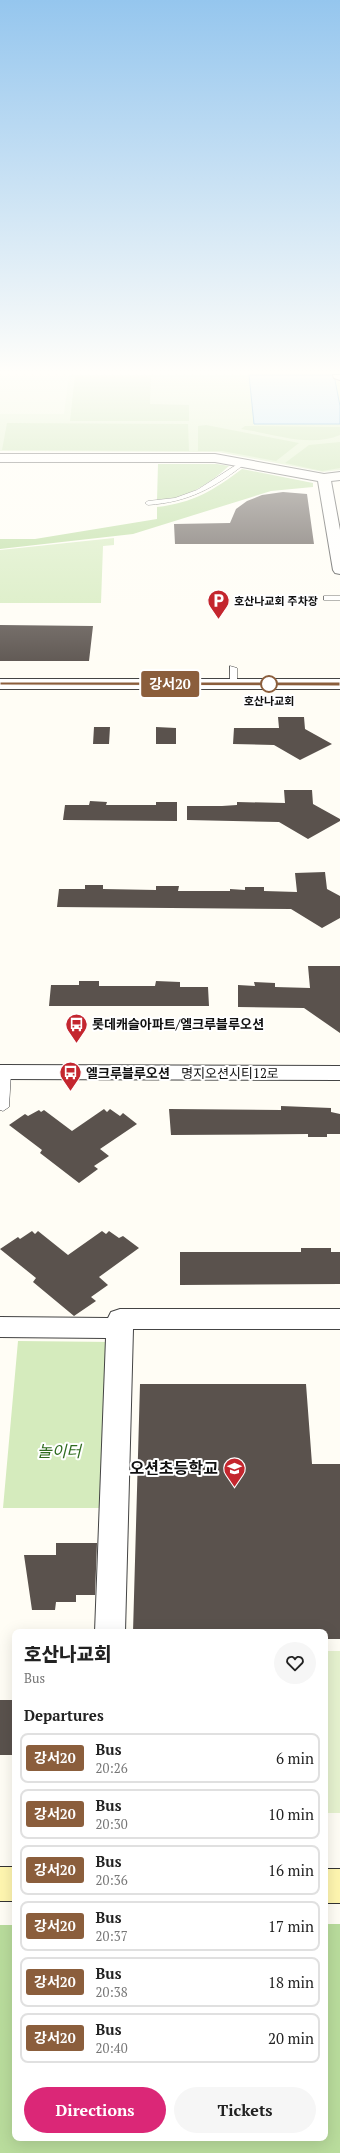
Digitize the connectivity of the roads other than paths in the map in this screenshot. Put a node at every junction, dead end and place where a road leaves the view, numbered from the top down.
1 (224, 475) edge
2 (311, 475) edge
3 (340, 476) edge
4 (324, 478) junction
5 (148, 503) dead end
6 (340, 570) edge
7 (327, 598) dead end
8 (340, 598) edge
9 (0, 684) edge
10 (340, 684) edge
11 (3, 1072) edge
12 (340, 1074) edge
13 (3, 1107) dead end
14 (340, 1319) edge
15 (0, 1327) edge
16 (120, 1328) junction
17 (110, 1629) edge
18 (0, 1884) edge
19 (12, 1884) edge
20 (328, 1886) edge
21 (340, 1886) edge

1 - 5 lane
2 - 4 street
3 - 4 street
4 - 6 street
7 - 8 lane
9 - 10 street
11 - 12 street, 명지오션시티12로
11 - 13 lane
14 - 16 street
15 - 16 street
16 - 17 street
18 - 19 main road
20 - 21 main road

